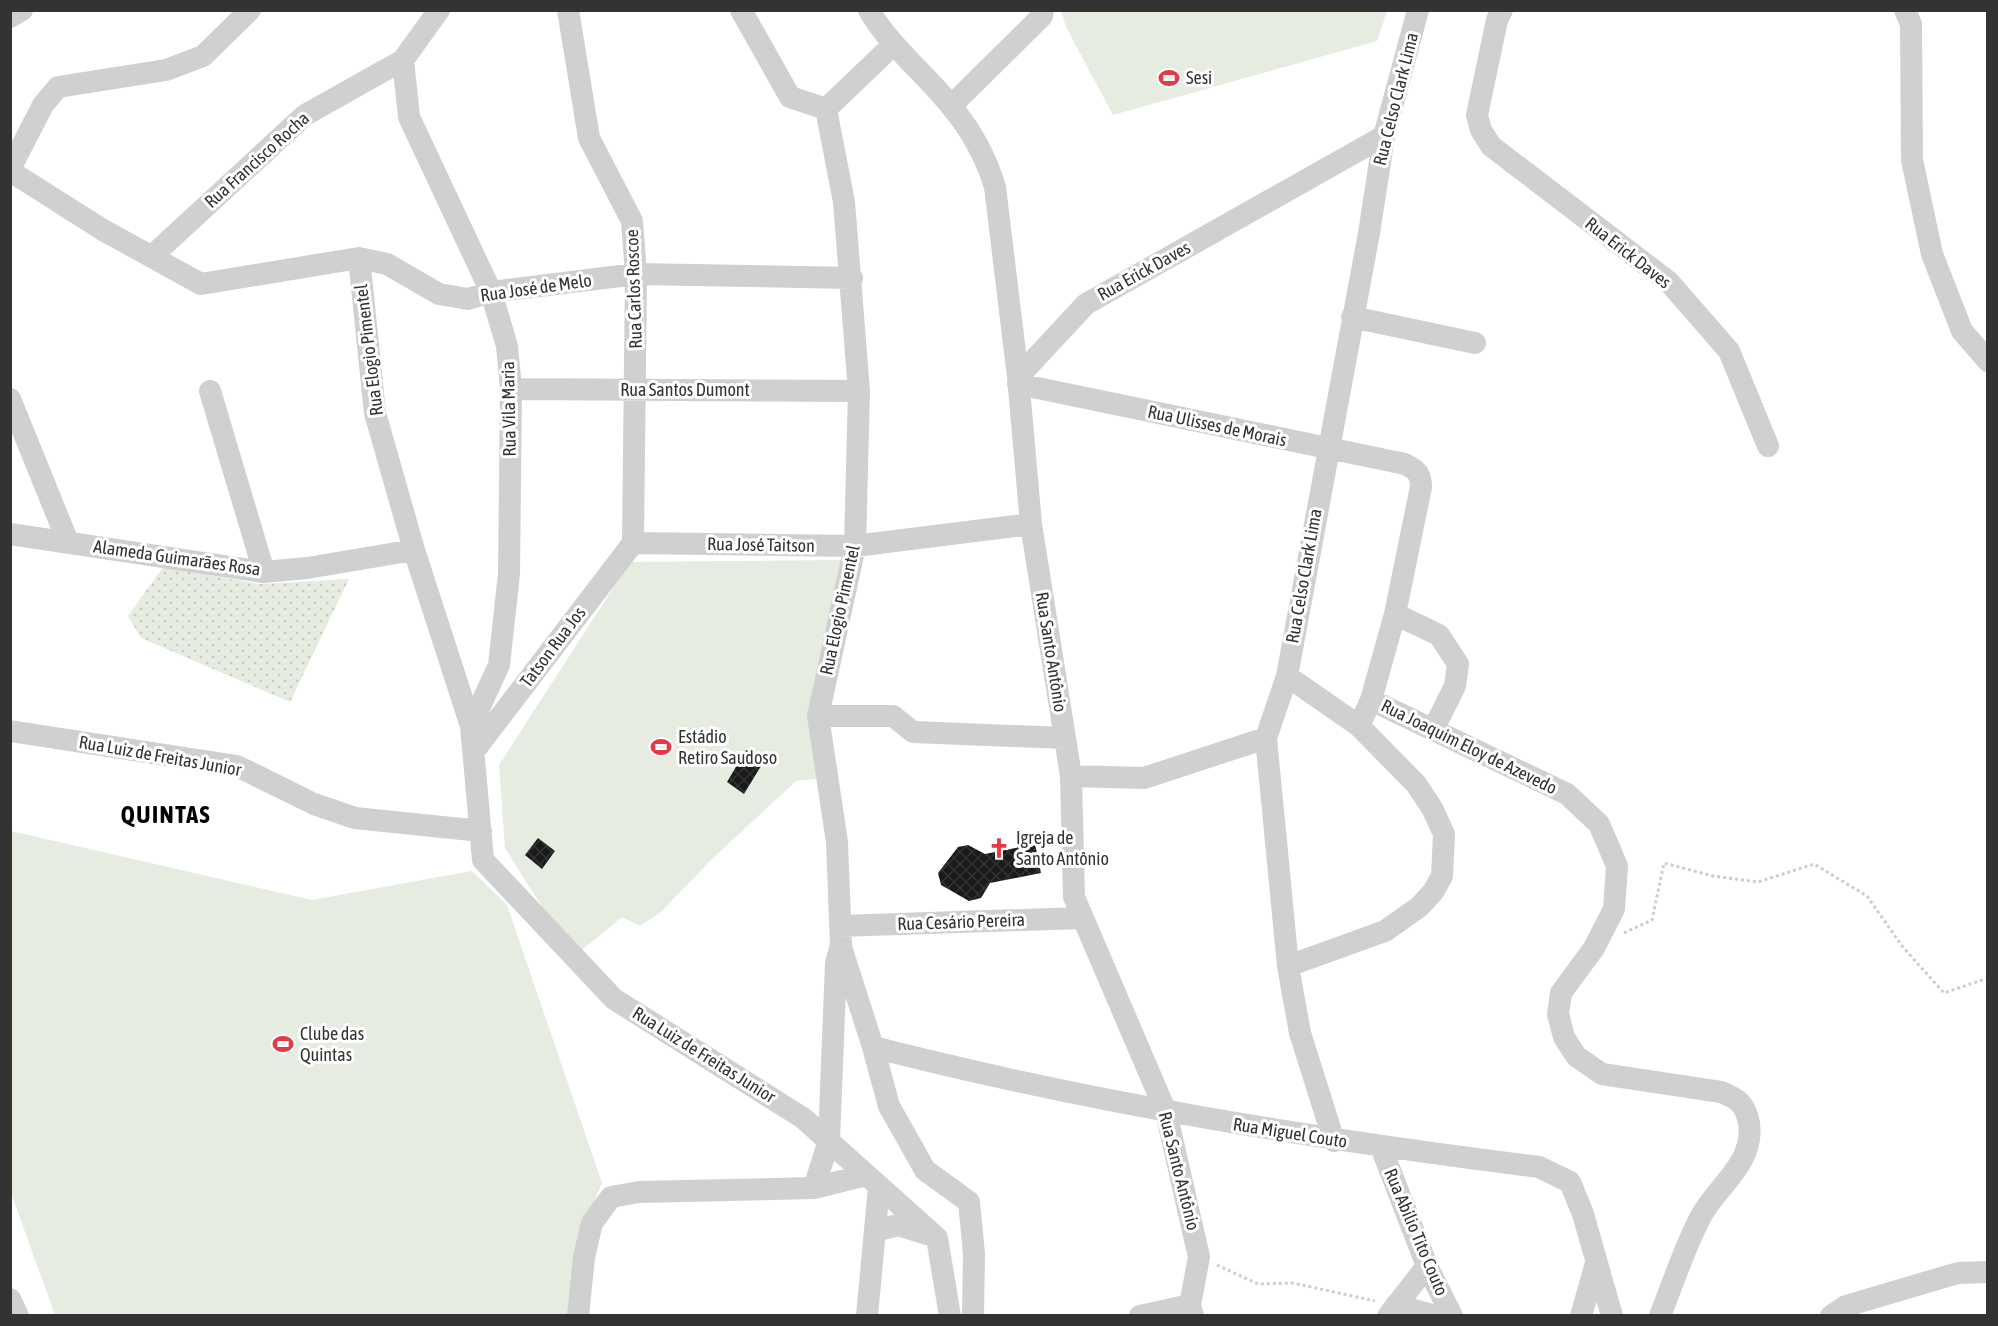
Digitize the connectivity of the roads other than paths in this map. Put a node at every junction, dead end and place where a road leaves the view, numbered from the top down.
1 (22, 10) edge
2 (250, 10) edge
3 (439, 10) edge
4 (568, 10) edge
5 (741, 10) edge
6 (869, 10) edge
7 (1418, 10) edge
8 (1502, 10) edge
9 (1905, 10) edge
10 (1043, 13) edge
11 (10, 17) edge
12 (894, 44) junction
13 (403, 60) junction
14 (951, 106) junction
15 (826, 109) junction
16 (1384, 136) junction
17 (10, 170) edge
18 (152, 256) junction
19 (358, 258) junction
20 (636, 274) junction
21 (852, 278) junction
22 (491, 292) junction
23 (1353, 316) junction
24 (1475, 344) dead end
25 (1988, 361) edge
26 (1018, 381) junction
27 (511, 389) junction
28 (636, 389) junction
29 (210, 391) dead end
30 (859, 391) junction
31 (10, 399) edge
32 (1768, 446) dead end
33 (1327, 450) junction
34 (1031, 524) junction
35 (10, 534) edge
36 (69, 542) junction
37 (633, 543) junction
38 (855, 546) junction
39 (414, 550) junction
40 (264, 572) junction
41 (1395, 615) junction
42 (1287, 676) junction
43 (1371, 700) junction
44 (818, 716) junction
45 (471, 726) junction
46 (1359, 726) junction
47 (1434, 728) junction
48 (10, 730) edge
49 (1065, 738) junction
50 (1266, 738) junction
51 (474, 751) junction
52 (1071, 776) junction
53 (481, 831) junction
54 (483, 860) joint
55 (1081, 918) junction
56 (840, 936) junction
57 (1287, 966) junction
58 (873, 1047) junction
59 (1166, 1112) junction
60 (829, 1140) junction
61 (1334, 1141) junction
62 (1381, 1147) junction
63 (873, 1181) junction
64 (814, 1188) junction
65 (875, 1231) junction
66 (937, 1238) junction
67 (1596, 1263) junction
68 (1427, 1266) junction
69 (1988, 1272) edge
70 (10, 1299) edge
71 (1191, 1310) edge
72 (1392, 1310) edge
73 (18, 1316) edge
74 (578, 1316) edge
75 (867, 1316) edge
76 (950, 1316) edge
77 (973, 1316) edge
78 (1140, 1316) edge
79 (1436, 1316) edge
80 (1452, 1316) edge
81 (1581, 1316) edge
82 (1612, 1316) edge
83 (1660, 1316) edge
84 (1831, 1316) edge

1 - 11 street
2 - 17 street
3 - 13 street
4 - 20 street, Rua Carlos Roscoe
5 - 15 street
6 - 12 street, Rua Santo Antônio
7 - 16 street, Rua Celso Clark Lima
8 - 32 street, Rua Erick Daves
9 - 25 street
10 - 14 street
12 - 14 street, Rua Santo Antônio
12 - 15 street
13 - 18 street, Rua Francisco Rocha
13 - 22 street, Rua Vila Maria
14 - 26 street, Rua Santo Antônio
15 - 21 street, Rua Elogio Pimentel
16 - 23 street, Rua Celso Clark Lima
16 - 26 street, Rua Erick Daves
17 - 18 street, Rua José de Melo
18 - 19 street, Rua José de Melo
19 - 22 street, Rua José de Melo
19 - 39 street, Rua Elogio Pimentel
20 - 21 street, Rua José de Melo
20 - 22 street, Rua José de Melo
20 - 28 street, Rua Carlos Roscoe
21 - 30 street, Rua Elogio Pimentel
22 - 27 street, Rua Vila Maria
23 - 24 street
23 - 33 street, Rua Celso Clark Lima
26 - 33 street, Rua Ulisses de Morais
26 - 34 street, Rua Santo Antônio
27 - 28 street, Rua Santos Dumont
27 - 45 street, Rua Vila Maria
28 - 30 street, Rua Santos Dumont
28 - 37 street, Rua Carlos Roscoe
29 - 40 street
30 - 38 street, Rua Elogio Pimentel
31 - 36 street
33 - 41 street, Rua Ulisses de Morais
33 - 42 street, Rua Celso Clark Lima
34 - 38 street, Rua José Taitson
34 - 49 street, Rua Santo Antônio
35 - 36 street, Alameda Guimarães Rosa
36 - 40 street, Alameda Guimarães Rosa
37 - 38 street, Rua José Taitson
37 - 51 street, Tatson Rua Jos
38 - 44 street, Rua Elogio Pimentel
39 - 40 street, Alameda Guimarães Rosa
39 - 45 street, Rua Elogio Pimentel
41 - 43 street
41 - 47 street
42 - 46 street
42 - 50 street, Rua Celso Clark Lima
43 - 46 street, Rua Joaquim Eloy de Azevedo
43 - 47 street, Rua Joaquim Eloy de Azevedo
44 - 49 street
44 - 56 street, Rua Elogio Pimentel
45 - 51 street, Rua Elogio Pimentel
46 - 57 street
47 - 83 street, Rua Joaquim Eloy de Azevedo
48 - 53 street, Rua Luiz de Freitas Junior
49 - 52 street, Rua Santo Antônio
50 - 52 street
50 - 57 street, Rua Celso Clark Lima
51 - 53 street, Rua Elogio Pimentel
52 - 55 street, Rua Santo Antônio
53 - 54 street, Rua Elogio Pimentel
54 - 60 street, Rua Luiz de Freitas Junior
55 - 56 street, Rua Cesário Pereira
55 - 59 street, Rua Santo Antônio
56 - 58 street
56 - 60 street, Rua Elogio Pimentel
57 - 61 street, Rua Celso Clark Lima
58 - 59 street, Rua Miguel Couto
58 - 77 street
59 - 61 street, Rua Miguel Couto
59 - 71 street, Rua Santo Antônio
60 - 63 street, Rua Luiz de Freitas Junior
60 - 64 street, Rua Elogio Pimentel
61 - 62 street, Rua Miguel Couto
62 - 67 street, Rua Miguel Couto
62 - 68 street, Rua Abílio Tito Couto
63 - 64 street
63 - 65 street
63 - 66 street, Rua Luiz de Freitas Junior
64 - 74 street
65 - 66 street
65 - 75 street
66 - 76 street
67 - 81 street
67 - 82 street, Rua Miguel Couto
68 - 72 street
68 - 80 street, Rua Abílio Tito Couto
69 - 84 street
70 - 73 street
71 - 78 street
72 - 79 street

